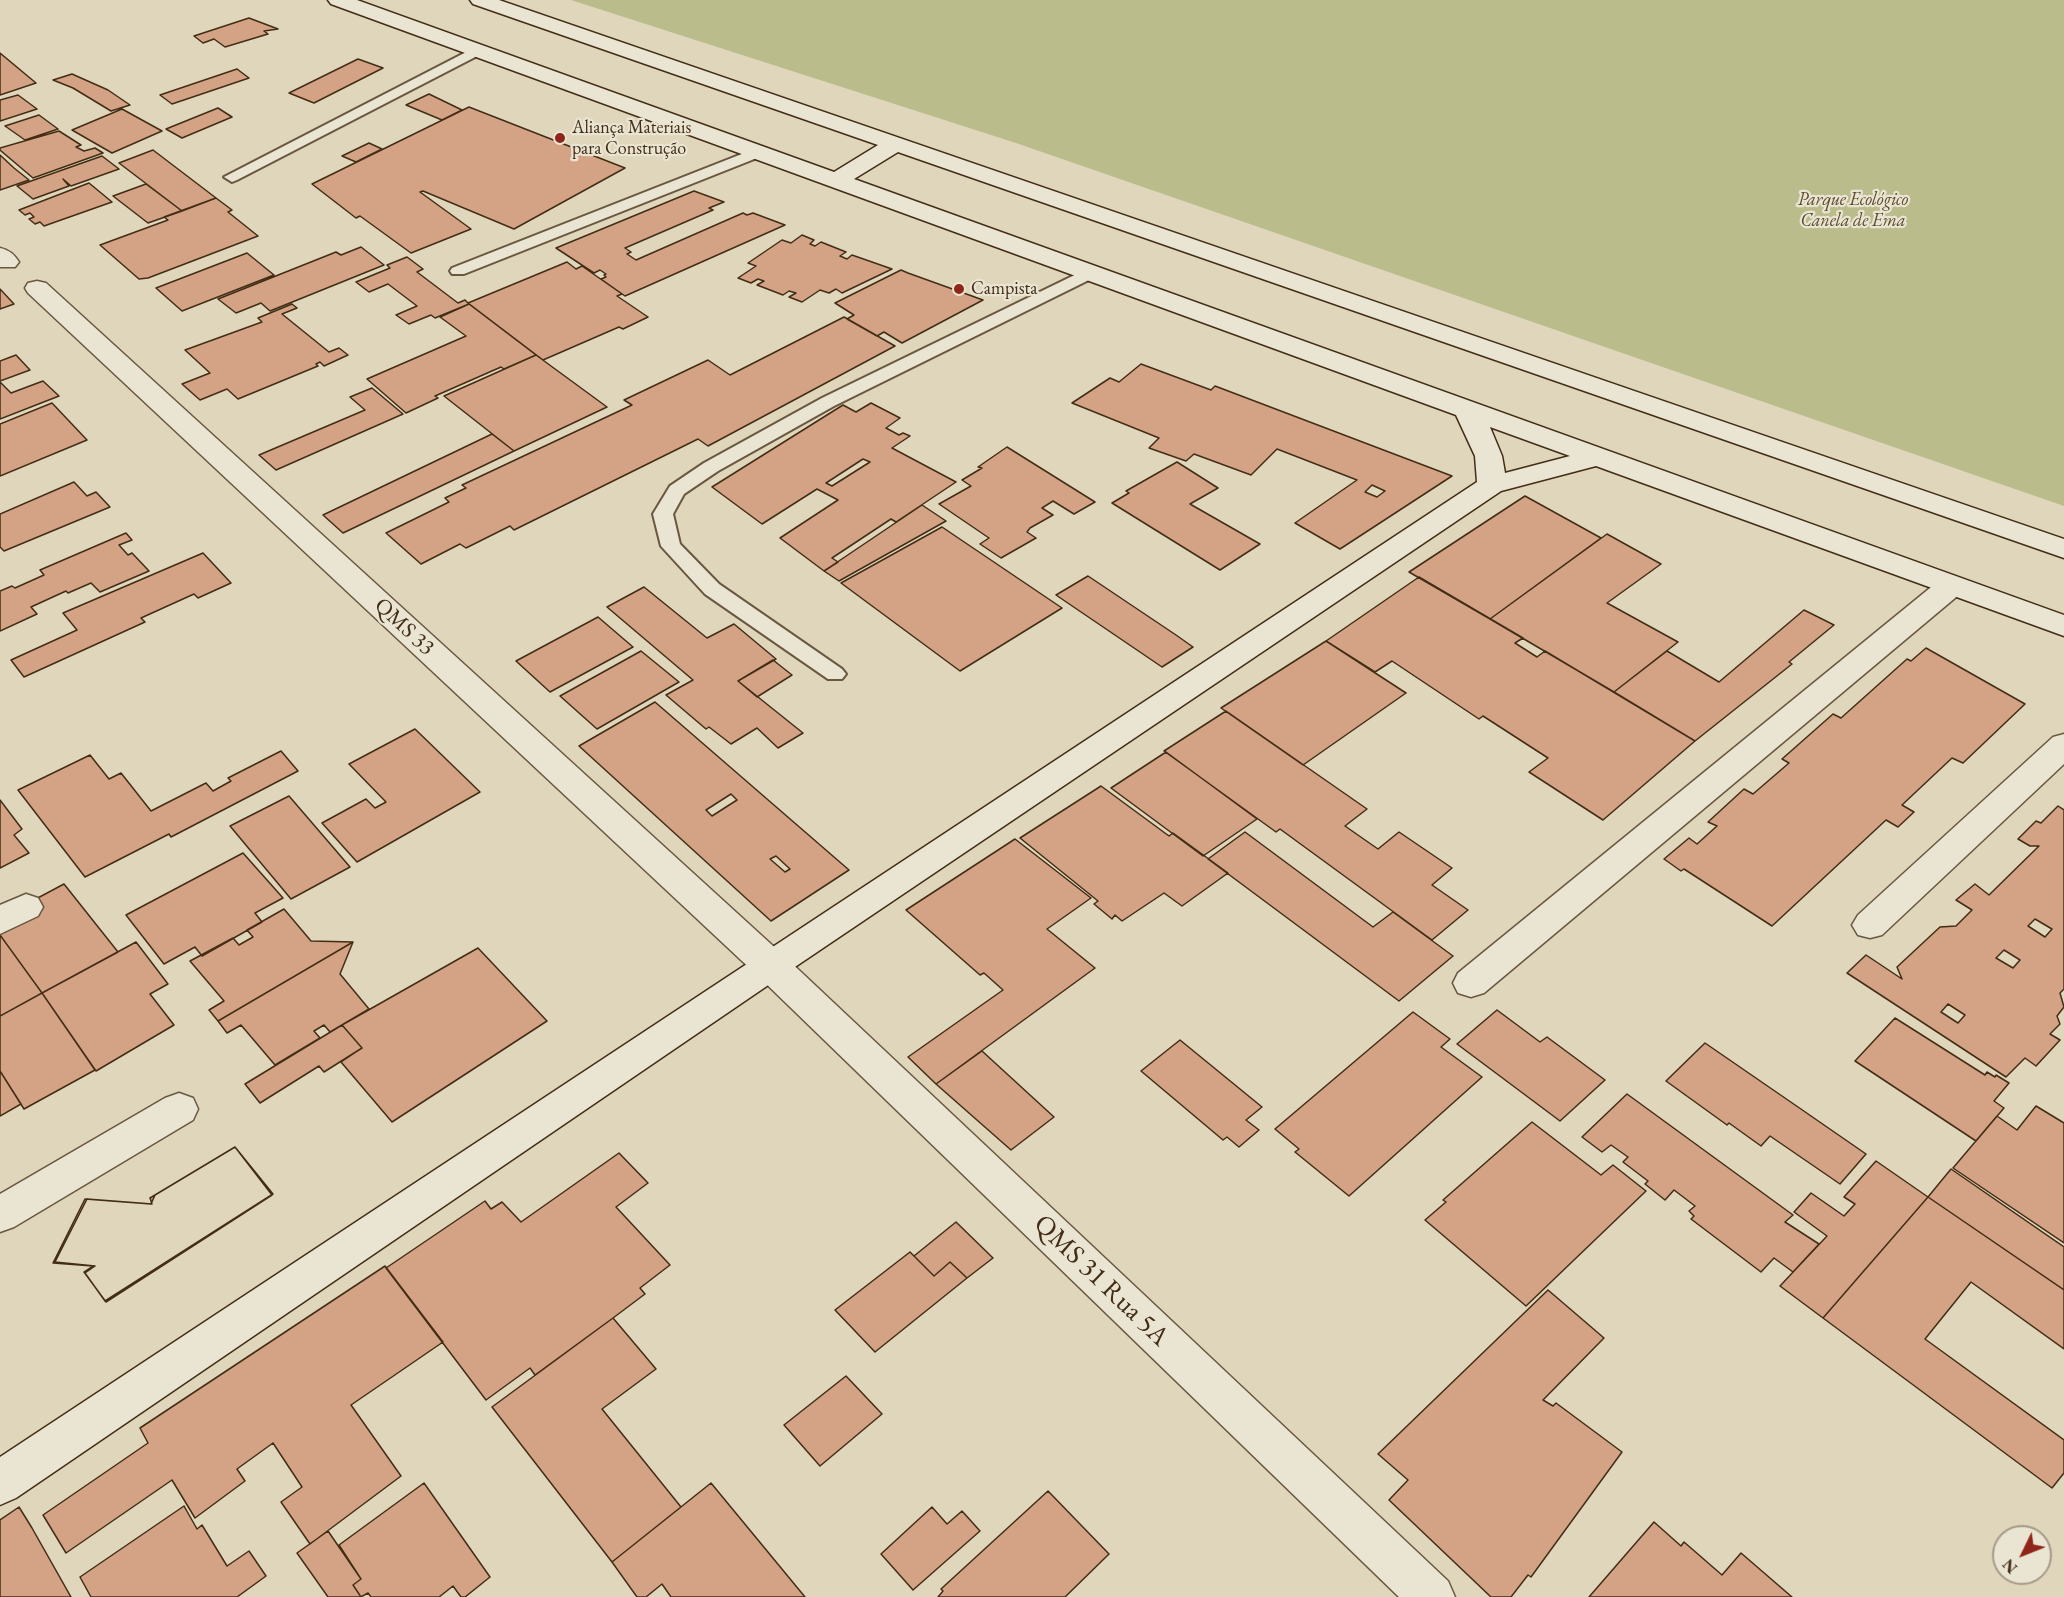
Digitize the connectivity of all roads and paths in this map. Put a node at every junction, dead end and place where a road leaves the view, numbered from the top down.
1 (338, 0) edge
2 (480, 0) edge
3 (476, 51) junction
4 (894, 145) junction
5 (757, 153) junction
6 (232, 177) dead end
7 (835, 181) junction
8 (458, 272) dead end
9 (1089, 273) junction
10 (37, 288) dead end
11 (1468, 412) junction
12 (1596, 458) junction
13 (1491, 485) junction
14 (2064, 549) edge
15 (1951, 586) junction
16 (2064, 626) edge
17 (835, 674) dead end
18 (2064, 745) edge
19 (1870, 925) dead end
20 (770, 965) junction
21 (1472, 983) dead end
22 (179, 1109) dead end
23 (0, 1215) edge
24 (0, 1483) edge
25 (1432, 1597) edge

1 - 3 street
2 - 4 street
3 - 5 street
3 - 6 lane
4 - 7 street
4 - 14 street
5 - 7 street
5 - 8 lane
7 - 9 street
9 - 11 street
9 - 17 lane
10 - 20 street, QMS 33
11 - 12 street
11 - 13 street
12 - 13 street
12 - 15 street
13 - 20 street
15 - 16 street
15 - 21 street
18 - 19 street
20 - 24 street
20 - 25 street, QMS 31 Rua 5A
22 - 23 street

